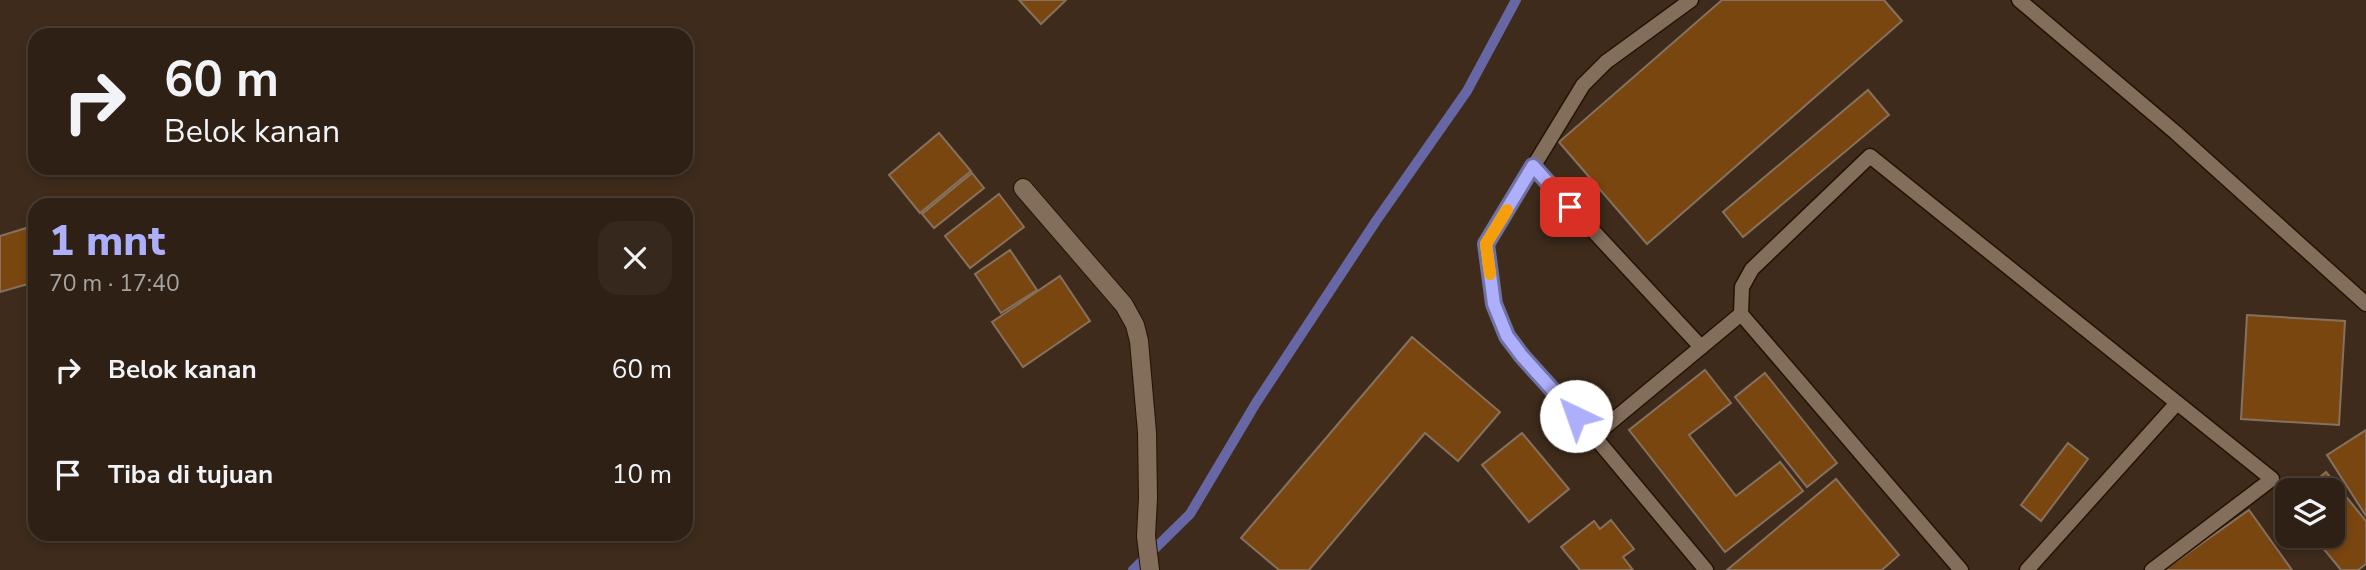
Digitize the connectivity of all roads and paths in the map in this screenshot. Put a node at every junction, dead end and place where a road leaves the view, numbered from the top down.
1 (1691, 0) edge
2 (2020, 0) edge
3 (1533, 166) junction
4 (1023, 188) dead end
5 (2366, 304) edge
6 (1741, 314) junction
7 (1701, 347) junction
8 (2177, 403) junction
9 (1594, 436) junction
10 (1150, 570) edge
11 (1706, 570) edge
12 (1961, 570) edge
13 (2027, 570) edge
14 (2152, 570) edge

1 - 3 lane
2 - 5 lane
3 - 7 lane
3 - 9 lane
4 - 10 street
6 - 7 lane
6 - 8 lane
6 - 12 lane
7 - 9 lane
8 - 13 lane
8 - 14 lane
9 - 11 lane

